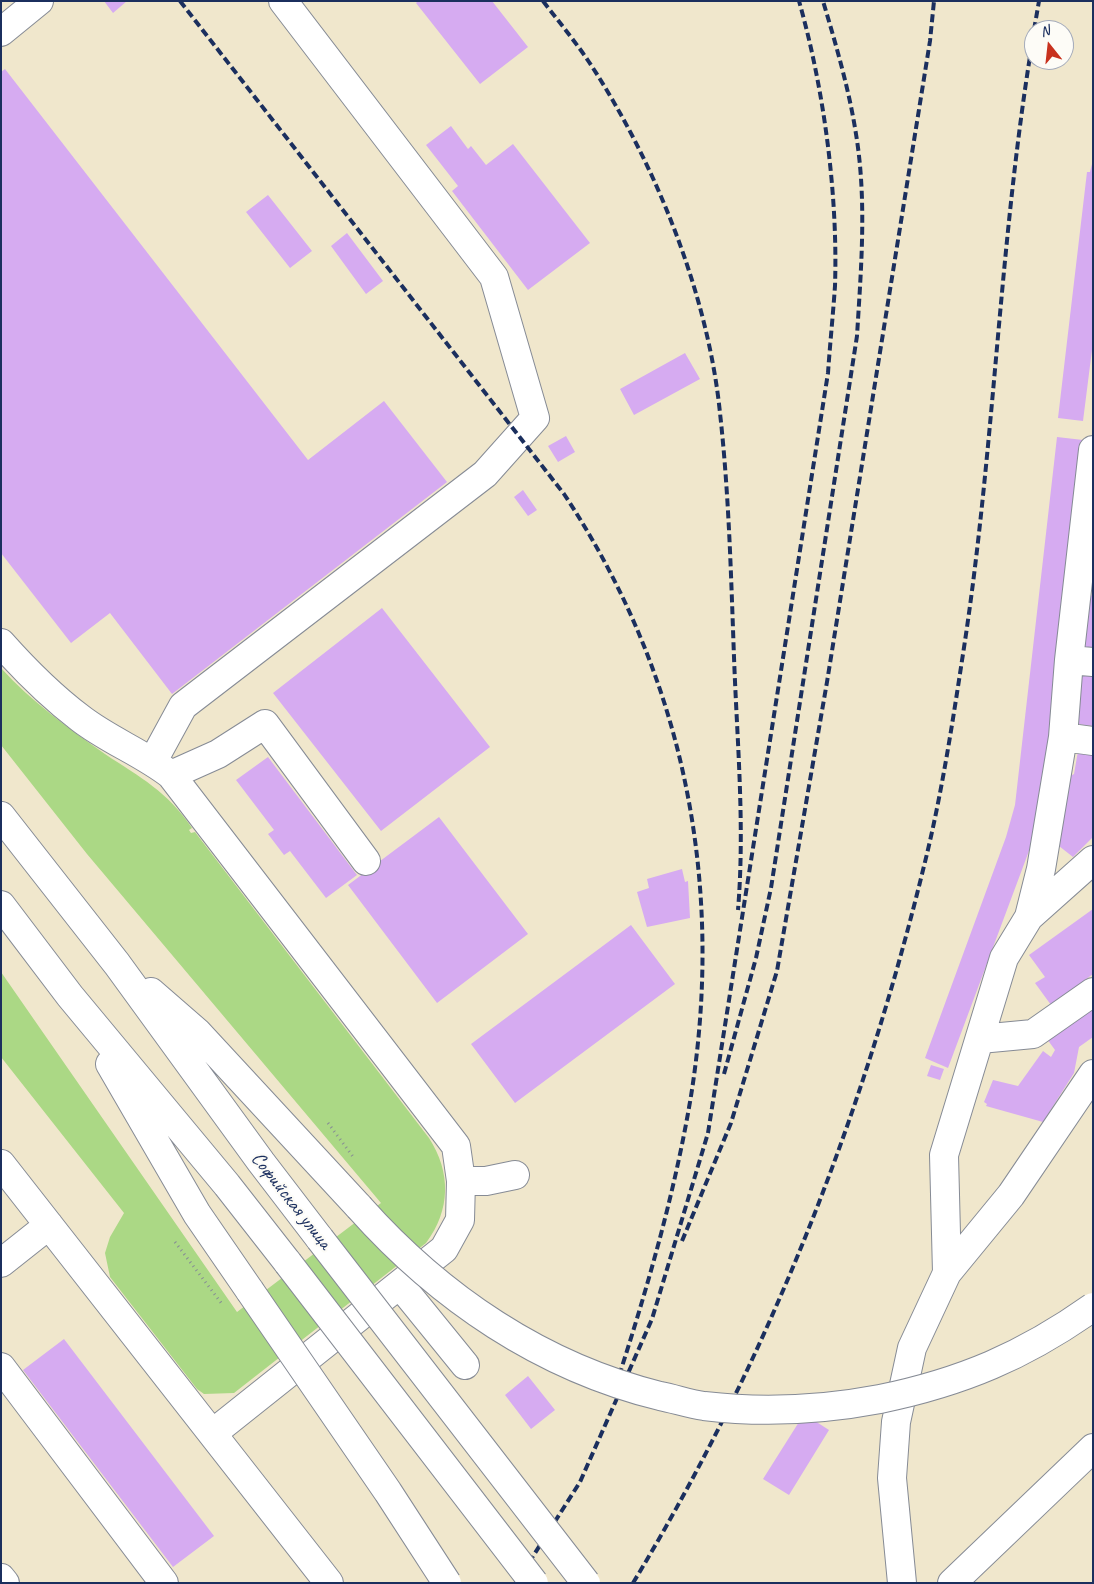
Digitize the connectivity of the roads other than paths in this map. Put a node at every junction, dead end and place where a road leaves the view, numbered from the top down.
1 (39, 1) edge
2 (283, 1) edge
3 (1, 32) edge
4 (1093, 450) edge
5 (1090, 504) edge
6 (1085, 585) edge
7 (1, 643) edge
8 (1081, 661) edge
9 (1063, 737) junction
10 (1093, 740) edge
11 (162, 768) junction
12 (1, 816) edge
13 (1093, 860) edge
14 (366, 861) dead end
15 (1093, 885) edge
16 (1, 905) edge
17 (1029, 917) junction
18 (117, 964) junction
19 (1093, 992) edge
20 (70, 996) junction
21 (980, 1039) junction
22 (1093, 1074) edge
23 (515, 1174) dead end
24 (5, 1176) edge
25 (461, 1180) junction
26 (49, 1225) junction
27 (1, 1263) edge
28 (947, 1272) junction
29 (400, 1285) junction
30 (1093, 1307) edge
31 (465, 1365) dead end
32 (1, 1367) edge
33 (213, 1433) junction
34 (1093, 1448) edge
35 (1, 1578) edge
36 (5, 1583) edge
37 (164, 1583) edge
38 (329, 1583) edge
39 (447, 1583) edge
40 (534, 1583) edge
41 (586, 1583) edge
42 (902, 1583) edge
43 (952, 1583) edge

1 - 3 main road
2 - 11 main road
4 - 5 main road
5 - 6 main road
6 - 8 main road
7 - 11 main road
8 - 9 main road
9 - 10 main road
9 - 17 main road
11 - 14 main road
11 - 25 main road
12 - 18 main road, Софийская улица
13 - 17 main road
15 - 17 main road
16 - 20 main road, Софийская улица
17 - 21 main road
18 - 30 main road, bridge
18 - 41 main road, Софийская улица, bridge
19 - 21 main road
20 - 39 main road, bridge
20 - 40 main road, Софийская улица, bridge
21 - 28 main road
22 - 28 main road
23 - 25 main road
24 - 26 main road
25 - 29 main road
26 - 27 main road
26 - 33 main road
28 - 42 main road
29 - 31 main road
29 - 33 main road
32 - 37 main road
33 - 38 main road
34 - 43 main road
35 - 36 main road

